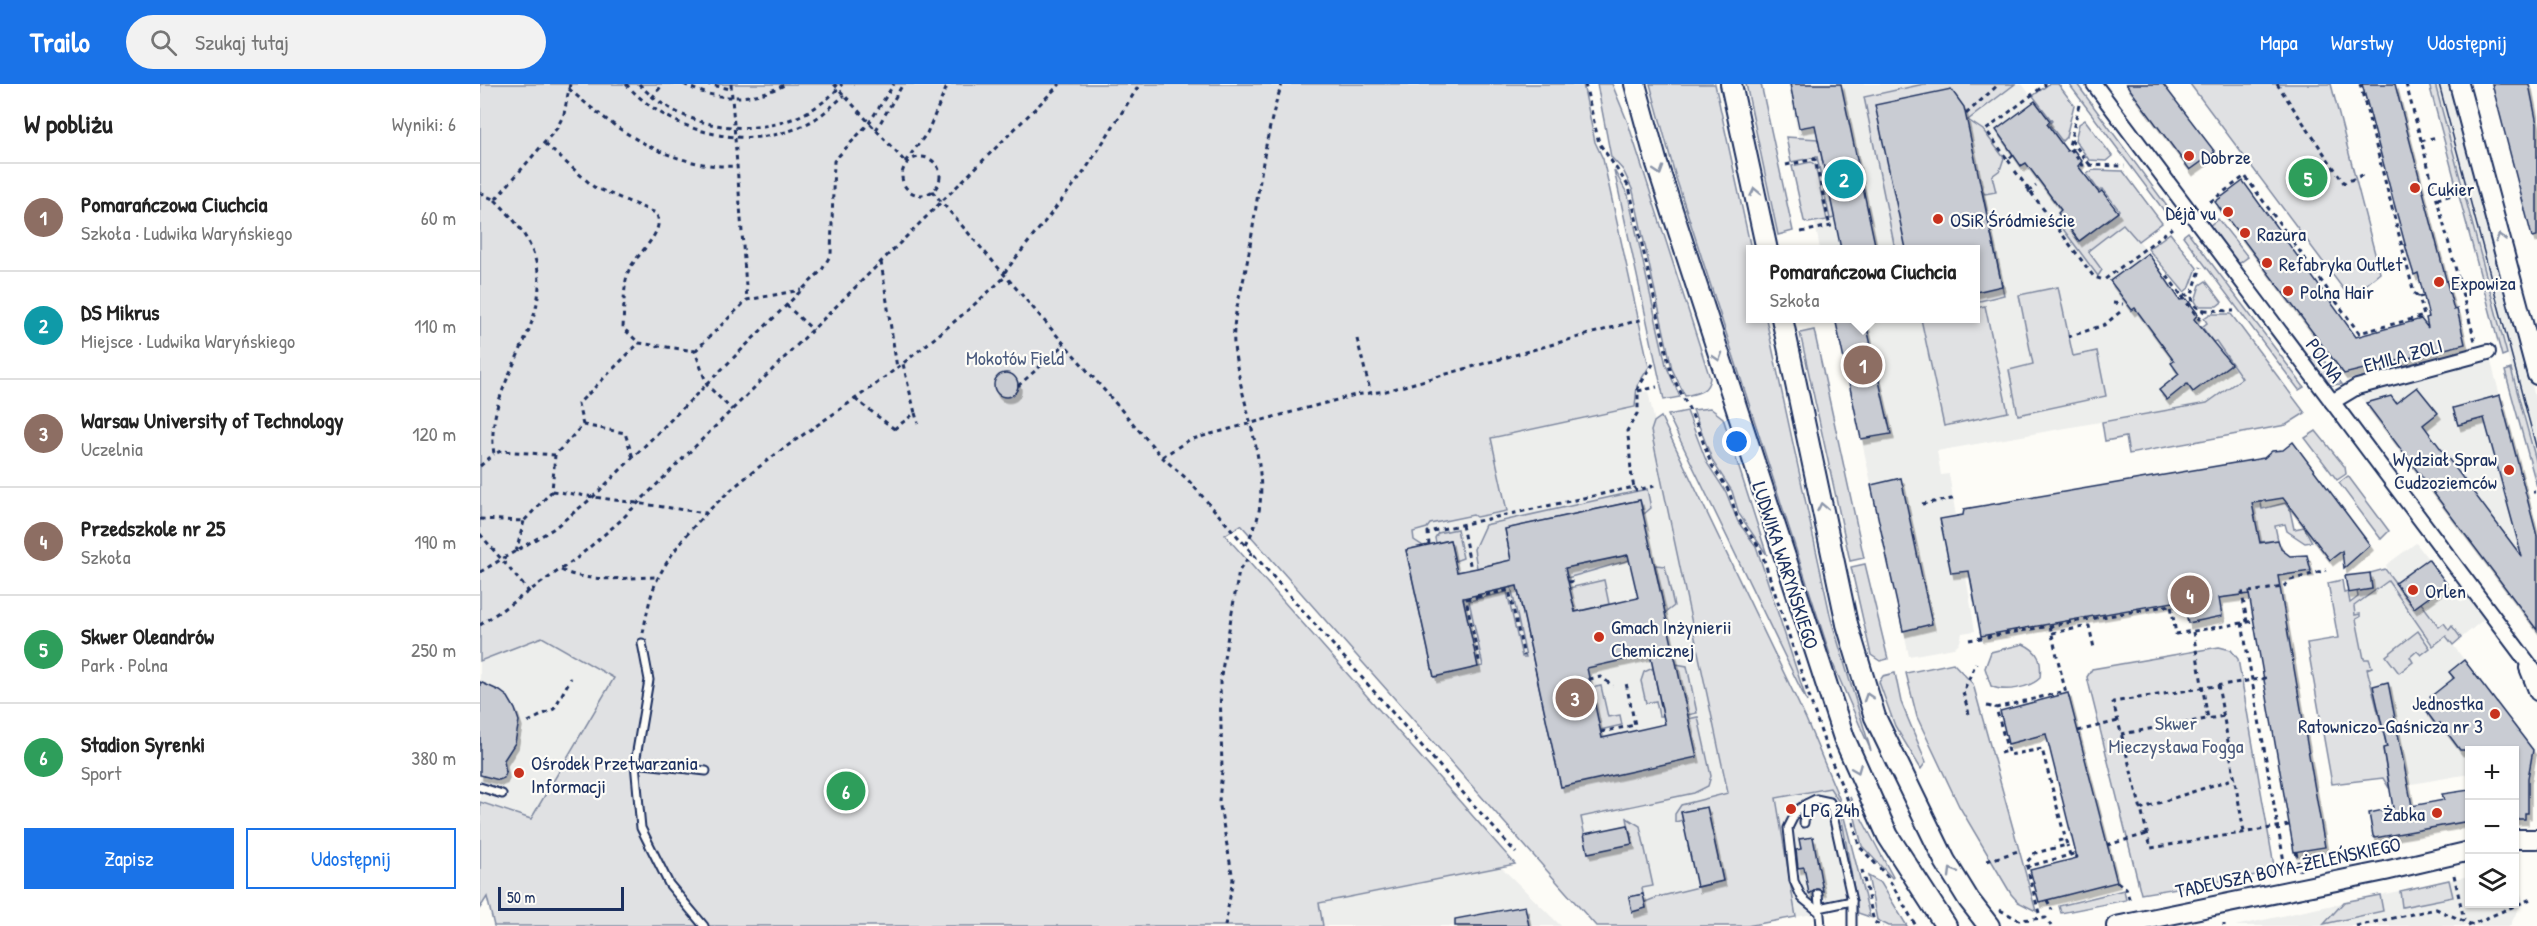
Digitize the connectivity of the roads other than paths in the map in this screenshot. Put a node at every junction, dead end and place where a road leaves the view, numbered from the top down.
1 (1635, 84) edge
2 (1731, 84) edge
3 (2094, 84) edge
4 (2459, 84) edge
5 (1766, 245) edge
6 (1783, 323) edge
7 (2488, 352) dead end
8 (2537, 375) edge
9 (2332, 402) junction
10 (642, 643) road end
11 (2524, 661) junction
12 (2537, 675) edge
13 (2537, 693) edge
14 (635, 763) junction
15 (706, 771) dead end
16 (480, 786) edge
17 (502, 794) dead end
18 (1806, 804) junction
19 (1804, 823) dead end
20 (2537, 825) edge
21 (2524, 838) edge
22 (2465, 852) edge
23 (1818, 894) dead end
24 (1852, 901) junction
25 (1818, 909) junction
26 (1992, 919) edge
27 (705, 926) edge
28 (1821, 926) edge
29 (1852, 926) edge
30 (1946, 926) edge
31 (2116, 926) edge

1 -> 30 main road, LUDWIKA WARYŃSKIEGO
5 -> 2 main road
3 - 9 street, POLNA
8 -> 4 street
26 -> 6 main road, LUDWIKA WARYŃSKIEGO
7 - 9 street, EMILA ZOLI
9 - 11 street, POLNA
10 - 14 lane
11 - 12 street, POLNA
11 - 13 street, POLNA
14 - 15 lane
14 - 27 lane
16 - 17 lane
18 - 19 lane
18 - 24 lane
18 - 25 lane
20 - 21 street
22 - 31 street, TADEUSZA BOYA-ŻELEŃSKIEGO
23 - 25 lane
24 - 25 lane
24 - 29 lane
25 - 28 lane

